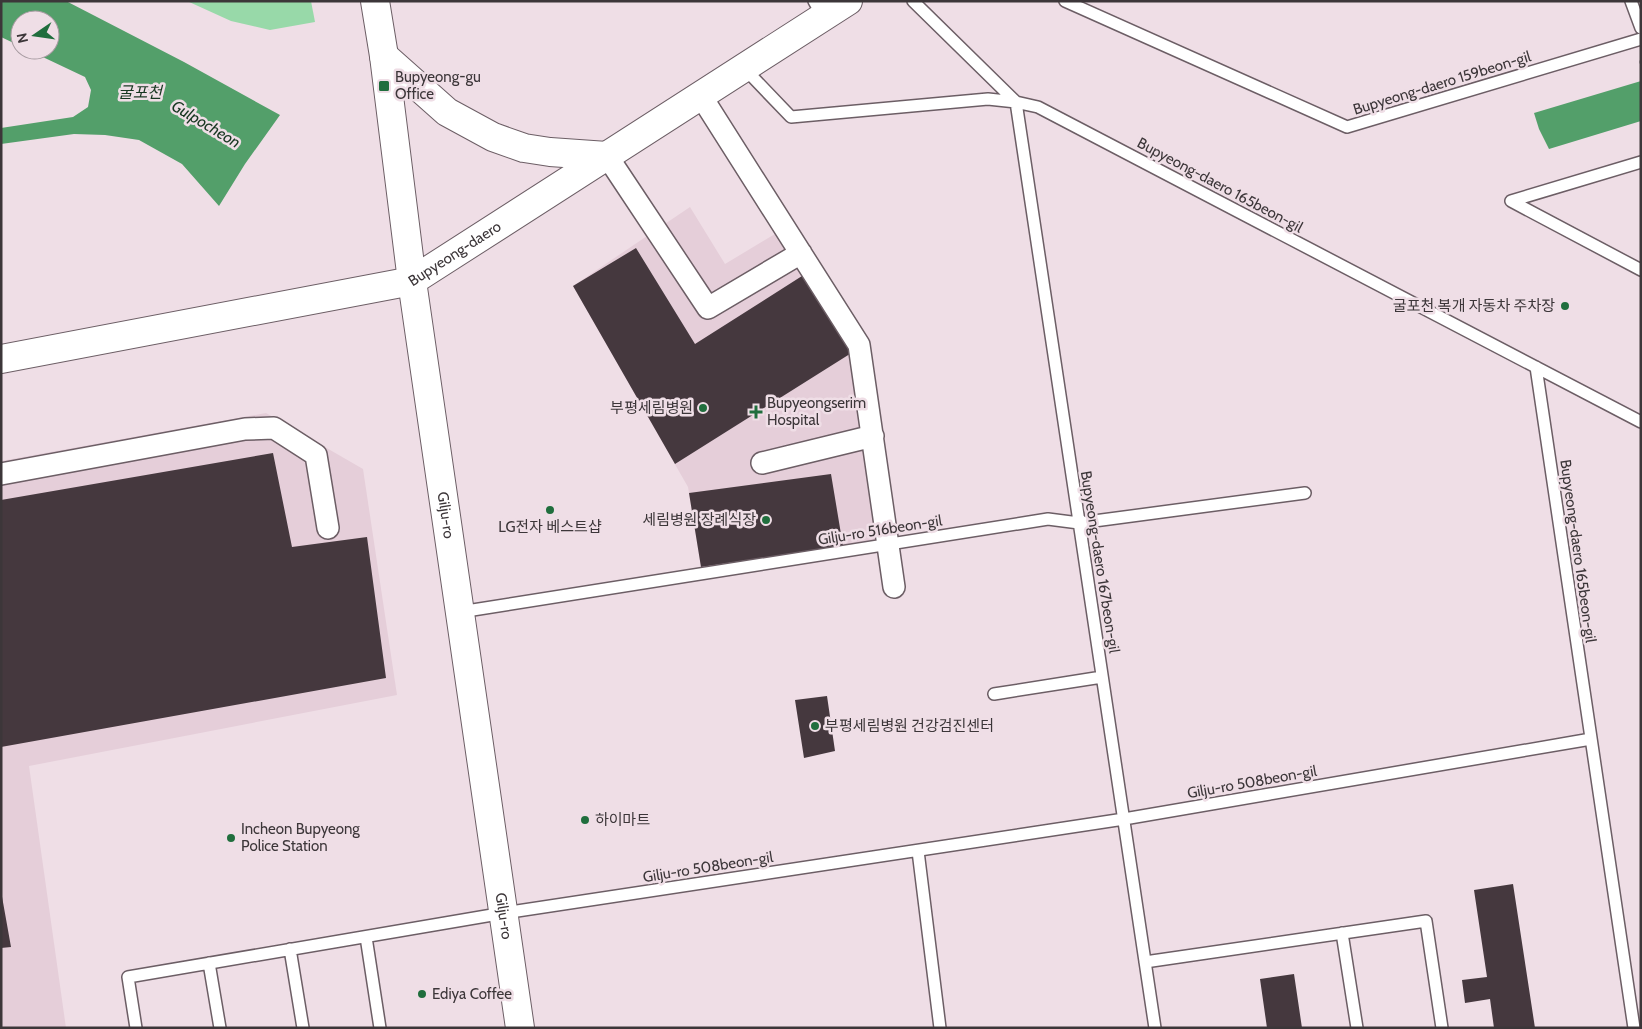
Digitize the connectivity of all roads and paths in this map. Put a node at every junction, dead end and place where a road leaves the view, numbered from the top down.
1 (375, 1) edge
2 (848, 1) edge
3 (914, 1) edge
4 (1065, 1) edge
5 (1631, 1) edge
6 (819, 9) edge
7 (1641, 28) edge
8 (1641, 39) edge
9 (384, 56) junction
10 (744, 68) junction
11 (701, 96) junction
12 (1016, 102) junction
13 (607, 156) junction
14 (1641, 162) edge
15 (801, 252) junction
16 (1641, 270) edge
17 (412, 281) junction
18 (1, 359) edge
19 (1536, 367) junction
20 (1641, 422) edge
21 (873, 436) junction
22 (762, 464) dead end
23 (1, 474) edge
24 (1305, 493) dead end
25 (1079, 523) junction
26 (328, 528) dead end
27 (888, 544) junction
28 (894, 587) dead end
29 (460, 612) junction
30 (1102, 677) junction
31 (994, 694) dead end
32 (1591, 739) junction
33 (1124, 819) junction
34 (918, 850) junction
35 (504, 914) junction
36 (1342, 933) junction
37 (366, 936) junction
38 (290, 949) junction
39 (1145, 962) junction
40 (209, 963) junction
41 (136, 1028) edge
42 (220, 1028) edge
43 (303, 1028) edge
44 (380, 1028) edge
45 (520, 1028) edge
46 (940, 1028) edge
47 (1155, 1028) edge
48 (1356, 1028) edge
49 (1442, 1028) edge
50 (1634, 1028) edge

1 - 9 main road, Gilju-ro
2 - 6 main road, Bupyeong-daero
3 - 12 lane, Bupyeong-daero 165beon-gil
4 - 8 lane, Bupyeong-daero 159beon-gil
5 - 7 lane
6 - 10 main road, Bupyeong-daero
9 - 13 main road
9 - 17 main road, Gilju-ro
10 - 11 main road, Bupyeong-daero
10 - 12 lane
11 - 13 main road, Bupyeong-daero
11 - 15 street
12 - 19 lane, Bupyeong-daero 165beon-gil
12 - 25 lane, Bupyeong-daero 167beon-gil
13 - 15 street
13 - 17 main road, Bupyeong-daero
14 - 16 lane
15 - 21 street
17 - 18 main road, Bupyeong-daero
17 - 29 main road, Gilju-ro
19 - 20 lane, Bupyeong-daero 165beon-gil
19 - 32 lane, Bupyeong-daero 165beon-gil
21 - 22 street
21 - 27 street
23 - 26 street
24 - 25 lane, Gilju-ro 516beon-gil
25 - 27 lane, Gilju-ro 516beon-gil
25 - 30 lane, Bupyeong-daero 167beon-gil
27 - 28 street
27 - 29 lane, Gilju-ro 516beon-gil
29 - 35 main road, Gilju-ro
30 - 31 lane
30 - 33 lane, Bupyeong-daero 167beon-gil
32 - 33 lane, Gilju-ro 508beon-gil
32 - 50 lane, Bupyeong-daero 165beon-gil
33 - 34 lane, Gilju-ro 508beon-gil
33 - 39 lane, Bupyeong-daero 167beon-gil
34 - 35 lane, Gilju-ro 508beon-gil
34 - 46 lane
35 - 37 lane, Gilju-ro 508beon-gil
35 - 45 main road, Gilju-ro
36 - 39 lane
36 - 48 lane
36 - 49 lane
37 - 38 lane, Gilju-ro 508beon-gil
37 - 44 lane
38 - 40 lane, Gilju-ro 508beon-gil
38 - 43 lane
39 - 47 lane, Bupyeong-daero 167beon-gil
40 - 41 lane, Gilju-ro 508beon-gil
40 - 42 lane

